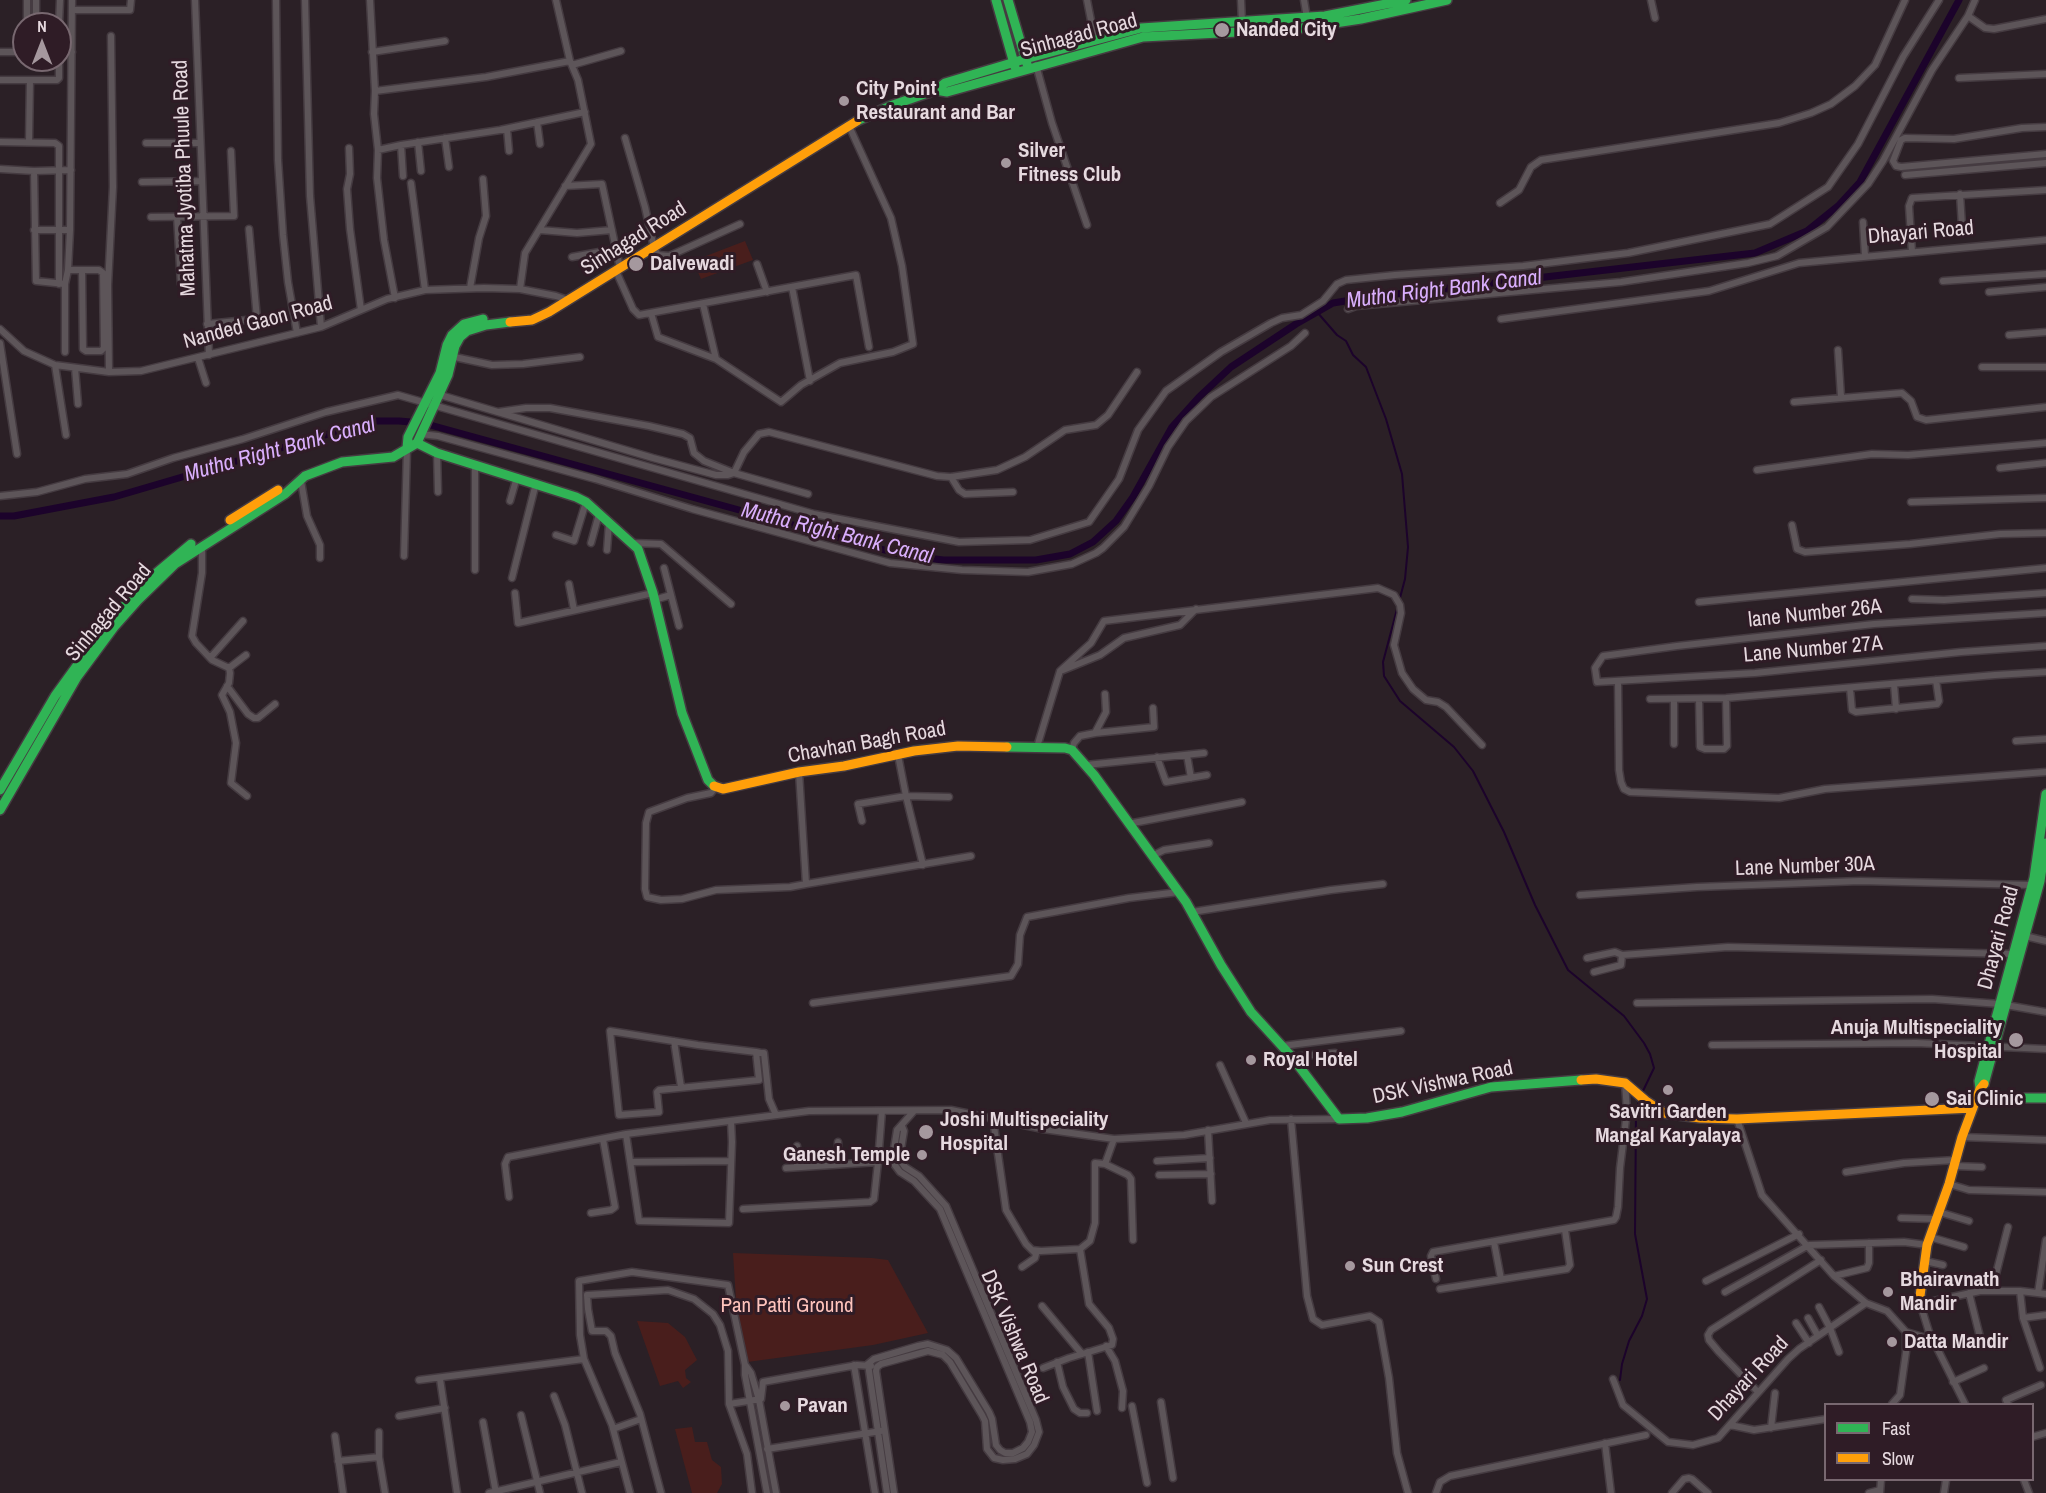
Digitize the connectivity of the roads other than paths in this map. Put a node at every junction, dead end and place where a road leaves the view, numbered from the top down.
1 (72, 0) edge
2 (131, 0) edge
3 (195, 0) edge
4 (276, 0) edge
5 (305, 0) edge
6 (370, 0) edge
7 (556, 0) edge
8 (996, 0) edge
9 (1008, 0) edge
10 (1087, 0) edge
11 (1241, 0) edge
12 (1304, 0) edge
13 (1406, 0) edge
14 (1447, 0) edge
15 (1650, 0) edge
16 (1905, 0) edge
17 (1939, 0) edge
18 (1975, 0) edge
19 (72, 10) joint
20 (1360, 14) junction
21 (1968, 16) junction
22 (1307, 18) junction
23 (1655, 18) dead end
24 (2046, 19) edge
25 (1242, 23) junction
26 (1190, 29) junction
27 (1142, 33) junction
28 (111, 36) dead end
29 (445, 41) dead end
30 (1095, 41) junction
31 (621, 51) dead end
32 (372, 52) junction
33 (571, 63) junction
34 (1030, 64) junction
35 (1015, 67) junction
36 (58, 72) edge
37 (72, 72) edge
38 (2046, 74) edge
39 (1959, 78) dead end
40 (0, 80) edge
41 (30, 80) junction
42 (375, 91) junction
43 (585, 112) junction
44 (537, 122) junction
45 (849, 126) junction
46 (2046, 127) edge
47 (507, 129) junction
48 (445, 138) junction
49 (625, 138) dead end
50 (0, 142) edge
51 (29, 142) junction
52 (418, 142) junction
53 (146, 143) dead end
54 (200, 143) junction
55 (540, 144) dead end
56 (401, 145) junction
57 (349, 148) dead end
58 (378, 150) junction
59 (231, 151) dead end
60 (509, 151) dead end
61 (2046, 154) edge
62 (2046, 163) edge
63 (449, 167) dead end
64 (0, 169) edge
65 (59, 170) junction
66 (70, 170) junction
67 (34, 171) junction
68 (421, 171) dead end
69 (1905, 175) dead end
70 (403, 176) dead end
71 (483, 179) dead end
72 (202, 181) junction
73 (142, 182) dead end
74 (411, 183) dead end
75 (565, 186) junction
76 (2046, 190) edge
77 (1960, 194) junction
78 (1500, 203) dead end
79 (177, 216) junction
80 (203, 216) junction
81 (151, 217) dead end
82 (1863, 222) dead end
83 (740, 224) dead end
84 (1087, 225) dead end
85 (1962, 226) dead end
86 (249, 229) dead end
87 (34, 230) junction
88 (59, 230) junction
89 (70, 230) junction
90 (540, 230) junction
91 (612, 230) junction
92 (2046, 240) edge
93 (654, 248) junction
94 (616, 249) junction
95 (1912, 252) junction
96 (1865, 256) junction
97 (572, 257) dead end
98 (757, 264) dead end
99 (68, 270) junction
100 (82, 270) junction
101 (618, 270) junction
102 (2046, 274) edge
103 (1943, 281) dead end
104 (62, 284) junction
105 (181, 284) dead end
106 (792, 287) junction
107 (2046, 287) edge
108 (470, 288) junction
109 (520, 289) junction
110 (425, 290) junction
111 (767, 292) junction
112 (1989, 292) dead end
113 (395, 298) junction
114 (568, 300) junction
115 (703, 304) junction
116 (1348, 309) dead end
117 (361, 310) junction
118 (651, 313) junction
119 (1501, 319) dead end
120 (207, 324) junction
121 (321, 327) junction
122 (0, 329) edge
123 (2046, 332) edge
124 (297, 333) junction
125 (1305, 333) dead end
126 (2009, 335) dead end
127 (0, 343) edge
128 (869, 347) dead end
129 (1838, 350) dead end
130 (65, 352) dead end
131 (208, 355) junction
132 (448, 356) junction
133 (580, 357) dead end
134 (198, 358) junction
135 (716, 359) junction
136 (55, 365) junction
137 (1982, 367) dead end
138 (2046, 367) edge
139 (75, 368) junction
140 (108, 372) junction
141 (1137, 372) dead end
142 (810, 381) junction
143 (206, 382) dead end
144 (436, 394) junction
145 (1841, 398) junction
146 (1794, 402) dead end
147 (78, 404) dead end
148 (431, 404) junction
149 (2046, 407) edge
150 (495, 412) junction
151 (410, 434) junction
152 (422, 434) junction
153 (66, 435) dead end
154 (417, 443) junction
155 (2046, 443) edge
156 (407, 448) junction
157 (437, 453) junction
158 (16, 454) dead end
159 (2046, 463) edge
160 (475, 464) junction
161 (2000, 468) dead end
162 (1756, 470) dead end
163 (734, 473) junction
164 (517, 477) junction
165 (951, 477) junction
166 (297, 482) junction
167 (536, 483) junction
168 (438, 492) dead end
169 (1014, 492) dead end
170 (808, 494) dead end
171 (0, 496) edge
172 (2046, 498) edge
173 (510, 501) dead end
174 (586, 502) junction
175 (1911, 502) dead end
176 (599, 514) junction
177 (609, 523) junction
178 (1792, 525) dead end
179 (2046, 533) edge
180 (556, 535) dead end
181 (591, 543) dead end
182 (630, 543) junction
183 (202, 545) junction
184 (607, 550) dead end
185 (405, 556) dead end
186 (320, 558) dead end
187 (664, 568) dead end
188 (2046, 568) edge
189 (475, 570) dead end
190 (512, 578) dead end
191 (569, 584) dead end
192 (515, 593) dead end
193 (2046, 593) edge
194 (671, 595) junction
195 (654, 596) junction
196 (1912, 599) dead end
197 (1700, 602) dead end
198 (731, 604) dead end
199 (1197, 609) junction
200 (574, 610) junction
201 (2046, 614) edge
202 (243, 621) dead end
203 (679, 626) dead end
204 (2046, 646) edge
205 (246, 655) dead end
206 (210, 658) junction
207 (229, 668) junction
208 (1595, 668) joint
209 (1060, 671) junction
210 (2046, 672) edge
211 (1936, 680) junction
212 (1618, 681) junction
213 (1894, 684) junction
214 (227, 686) junction
215 (1850, 688) junction
216 (1105, 694) dead end
217 (1726, 698) junction
218 (1650, 699) dead end
219 (1674, 699) junction
220 (1700, 699) junction
221 (275, 704) dead end
222 (1153, 708) dead end
223 (1896, 709) junction
224 (1095, 733) junction
225 (2046, 739) edge
226 (2016, 741) dead end
227 (1674, 744) dead end
228 (1482, 745) dead end
229 (1036, 747) junction
230 (1072, 750) junction
231 (1204, 753) dead end
232 (1187, 754) junction
233 (898, 755) junction
234 (1157, 757) junction
235 (1086, 765) junction
236 (799, 772) junction
237 (2046, 772) edge
238 (1207, 776) dead end
239 (1191, 778) junction
240 (716, 788) junction
241 (0, 790) edge
242 (2046, 794) edge
243 (247, 796) dead end
244 (906, 796) junction
245 (949, 797) dead end
246 (1242, 802) dead end
247 (0, 810) edge
248 (2045, 814) edge
249 (862, 821) dead end
250 (1128, 824) junction
251 (1209, 843) dead end
252 (2046, 843) edge
253 (971, 856) dead end
254 (1152, 856) junction
255 (922, 865) junction
256 (2039, 883) edge
257 (806, 884) junction
258 (1383, 884) dead end
259 (1179, 892) junction
260 (1580, 895) dead end
261 (1192, 912) junction
262 (2025, 936) junction
263 (2046, 941) edge
264 (2013, 954) junction
265 (1622, 955) junction
266 (1587, 958) dead end
267 (1594, 972) dead end
268 (813, 1004) dead end
269 (1637, 1004) dead end
270 (2003, 1004) junction
271 (2046, 1011) edge
272 (1401, 1031) dead end
273 (674, 1041) junction
274 (1282, 1046) junction
275 (1712, 1046) dead end
276 (1991, 1046) junction
277 (2046, 1049) edge
278 (756, 1052) junction
279 (1335, 1053) dead end
280 (1292, 1058) junction
281 (1220, 1065) dead end
282 (1628, 1086) junction
283 (681, 1087) junction
284 (1978, 1094) junction
285 (2046, 1098) edge
286 (1973, 1108) junction
287 (882, 1111) junction
288 (914, 1111) junction
289 (776, 1115) junction
290 (993, 1119) junction
291 (1291, 1119) junction
292 (1339, 1119) junction
293 (1737, 1119) junction
294 (730, 1121) junction
295 (1246, 1123) junction
296 (1208, 1130) junction
297 (626, 1134) junction
298 (1962, 1137) junction
299 (1114, 1138) junction
300 (603, 1139) junction
301 (2046, 1140) edge
302 (838, 1142) dead end
303 (797, 1146) dead end
304 (1210, 1158) junction
305 (731, 1161) junction
306 (1157, 1161) dead end
307 (631, 1162) junction
308 (878, 1162) junction
309 (1955, 1163) junction
310 (839, 1164) junction
311 (1105, 1164) junction
312 (797, 1167) junction
313 (1982, 1167) dead end
314 (786, 1168) dead end
315 (1846, 1172) dead end
316 (1211, 1174) junction
317 (1159, 1175) dead end
318 (1949, 1184) junction
319 (2046, 1192) edge
320 (508, 1197) dead end
321 (1212, 1201) dead end
322 (743, 1209) dead end
323 (591, 1213) dead end
324 (1938, 1216) junction
325 (1901, 1218) dead end
326 (1969, 1221) dead end
327 (2008, 1227) dead end
328 (1565, 1230) junction
329 (1799, 1234) junction
330 (1133, 1240) dead end
331 (2046, 1240) edge
332 (1929, 1241) junction
333 (1494, 1242) junction
334 (1869, 1243) junction
335 (1809, 1245) junction
336 (1964, 1247) dead end
337 (1032, 1250) junction
338 (1080, 1250) junction
339 (1821, 1260) junction
340 (1924, 1261) junction
341 (1943, 1265) dead end
342 (1022, 1267) dead end
343 (1834, 1275) junction
344 (1436, 1279) dead end
345 (1501, 1279) junction
346 (1706, 1281) dead end
347 (978, 1288) junction
348 (1440, 1289) dead end
349 (1995, 1290) junction
350 (2020, 1291) junction
351 (1725, 1292) dead end
352 (1969, 1293) junction
353 (2038, 1293) junction
354 (2046, 1294) edge
355 (1920, 1300) junction
356 (1866, 1304) junction
357 (1041, 1306) dead end
358 (1818, 1307) dead end
359 (2046, 1315) edge
360 (1808, 1318) dead end
361 (2023, 1318) junction
362 (1796, 1323) dead end
363 (1830, 1328) junction
364 (1906, 1332) junction
365 (1818, 1336) junction
366 (1933, 1340) junction
367 (1809, 1342) junction
368 (1982, 1345) dead end
369 (1106, 1346) junction
370 (1839, 1352) dead end
371 (1085, 1353) junction
372 (584, 1359) junction
373 (874, 1359) junction
374 (1057, 1362) junction
375 (868, 1364) junction
376 (745, 1365) junction
377 (854, 1365) junction
378 (878, 1367) junction
379 (1042, 1368) dead end
380 (1984, 1368) dead end
381 (2040, 1368) dead end
382 (441, 1378) junction
383 (1613, 1379) dead end
384 (419, 1380) dead end
385 (1953, 1382) junction
386 (2041, 1384) dead end
387 (1758, 1392) junction
388 (1774, 1393) dead end
389 (554, 1396) dead end
390 (759, 1400) junction
391 (751, 1401) junction
392 (1161, 1402) dead end
393 (1893, 1403) edge
394 (1964, 1403) edge
395 (2008, 1403) edge
396 (729, 1404) junction
397 (1132, 1406) dead end
398 (445, 1408) junction
399 (1122, 1408) dead end
400 (1097, 1412) dead end
401 (1087, 1413) dead end
402 (521, 1415) dead end
403 (399, 1416) dead end
404 (641, 1419) junction
405 (1824, 1419) edge
406 (483, 1422) dead end
407 (1730, 1425) junction
408 (1771, 1428) junction
409 (613, 1429) junction
410 (881, 1431) junction
411 (379, 1432) dead end
412 (865, 1434) junction
413 (1646, 1435) dead end
414 (335, 1436) dead end
415 (1605, 1443) junction
416 (998, 1448) junction
417 (769, 1449) junction
418 (760, 1451) junction
419 (379, 1457) junction
420 (994, 1458) junction
421 (338, 1461) junction
422 (621, 1462) junction
423 (578, 1473) junction
424 (1173, 1478) dead end
425 (538, 1483) junction
426 (1147, 1483) dead end
427 (493, 1492) edge
428 (1880, 1492) edge
429 (343, 1493) edge
430 (385, 1493) edge
431 (457, 1493) edge
432 (540, 1493) edge
433 (582, 1493) edge
434 (630, 1493) edge
435 (661, 1493) edge
436 (752, 1493) edge
437 (767, 1493) edge
438 (776, 1493) edge
439 (875, 1493) edge
440 (887, 1493) edge
441 (894, 1493) edge
442 (1408, 1493) edge
443 (1436, 1493) edge
444 (1611, 1493) edge
445 (1672, 1493) edge
446 (1708, 1493) edge
447 (1869, 1493) edge

1 - 19 street
2 - 19 street
3 - 54 street, Mahatma Jyotiba Phuule Road
4 - 124 street
5 - 121 street
6 - 32 street
7 - 33 street
8 - 35 main road
9 - 34 main road
10 - 30 street
11 - 25 street
12 - 22 street
13 - 20 main road, Sinhagad Road
14 - 20 main road, Sinhagad Road
15 - 23 street
16 - 78 street
17 - 148 street
18 - 21 street
20 - 22 main road, Sinhagad Road
20 - 26 main road, Sinhagad Road
21 - 24 street
21 - 116 street
22 - 25 main road, Sinhagad Road
25 - 26 main road, Sinhagad Road
26 - 27 main road, Sinhagad Road
27 - 30 main road, Sinhagad Road
27 - 34 main road, Sinhagad Road
28 - 140 street
29 - 32 street
30 - 34 main road, Sinhagad Road
31 - 33 street
32 - 42 street
33 - 42 street
33 - 43 street
34 - 35 main road, Sinhagad Road
34 - 84 street
35 - 45 main road, Sinhagad Road
36 - 41 street
37 - 66 street
38 - 39 street
40 - 41 street
41 - 51 street
42 - 58 street
43 - 44 street
43 - 75 street
44 - 47 street
44 - 55 street
45 - 93 main road, Sinhagad Road
45 - 142 street
46 - 61 street
47 - 48 street
47 - 60 street
48 - 52 street
48 - 63 street
49 - 93 street
50 - 51 street
51 - 65 street
52 - 56 street
52 - 68 street
53 - 54 street
54 - 72 street, Mahatma Jyotiba Phuule Road
56 - 58 street
56 - 70 street
57 - 117 street
58 - 113 street
59 - 80 street
62 - 69 street
64 - 67 street
65 - 66 street
65 - 67 street
65 - 88 street
66 - 89 street
67 - 87 street
71 - 108 street
72 - 73 street
72 - 80 street, Mahatma Jyotiba Phuule Road
74 - 110 street
75 - 90 street
75 - 91 street
76 - 77 street
77 - 85 street
77 - 95 street
79 - 80 street
79 - 81 street
79 - 105 street
80 - 120 street, Mahatma Jyotiba Phuule Road
82 - 96 street
83 - 93 street
86 - 120 street
87 - 88 street
87 - 104 street
88 - 89 street
88 - 104 street
89 - 99 street
90 - 91 street
90 - 109 street
91 - 94 street
92 - 95 street, Dhayari Road
93 - 101 main road, Sinhagad Road
94 - 97 street
94 - 101 street
95 - 96 street, Dhayari Road
96 - 119 street, Dhayari Road
98 - 111 street
99 - 100 street
99 - 104 street
100 - 100 street
101 - 114 main road, Sinhagad Road
101 - 118 street
102 - 103 street
104 - 130 street
106 - 111 street
106 - 128 street
106 - 142 street
107 - 112 street
108 - 109 street, Nanded Gaon Road
108 - 110 street, Nanded Gaon Road
109 - 114 street, Nanded Gaon Road
110 - 113 street, Nanded Gaon Road
111 - 115 street
113 - 117 street, Nanded Gaon Road
114 - 132 main road, Sinhagad Road
115 - 118 street
115 - 135 street
117 - 121 street, Nanded Gaon Road
118 - 135 street
120 - 131 street, Mahatma Jyotiba Phuule Road
121 - 124 street, Nanded Gaon Road
122 - 136 street, Nanded Gaon Road
123 - 126 street
124 - 131 street, Nanded Gaon Road
125 - 152 street
127 - 158 street
129 - 145 street
131 - 134 street, Nanded Gaon Road
132 - 133 street
132 - 144 main road, Sinhagad Road
134 - 140 street, Nanded Gaon Road
134 - 143 street
135 - 142 street
136 - 139 street, Nanded Gaon Road
136 - 153 street
137 - 138 street
139 - 140 street, Nanded Gaon Road
139 - 147 street
141 - 165 street
144 - 148 main road, Sinhagad Road
144 - 150 street
145 - 146 street
145 - 149 street
148 - 151 main road, Sinhagad Road
148 - 152 main road, Sinhagad Road
148 - 171 street
150 - 163 street
150 - 163 street
151 - 152 street
151 - 156 main road, Sinhagad Road
152 - 154 main road, Sinhagad Road
154 - 156 main road, Sinhagad Road
154 - 157 main road
155 - 162 street
156 - 166 main road, Sinhagad Road
156 - 185 street
157 - 160 main road
157 - 168 street
159 - 161 street
160 - 164 main road
160 - 189 street
163 - 165 street
163 - 170 street
164 - 167 main road
164 - 173 street
165 - 169 street
166 - 183 main road, Sinhagad Road
166 - 186 street
166 - 241 main road, Sinhagad Road
167 - 174 main road
167 - 190 street
172 - 175 street
174 - 176 main road
174 - 180 street
176 - 177 main road
176 - 181 street
177 - 182 main road
177 - 184 street
178 - 179 street
182 - 195 main road
182 - 198 street
183 - 206 street
183 - 247 main road, Sinhagad Road
187 - 194 street
188 - 197 street
191 - 200 street
192 - 200 street
193 - 196 street
194 - 195 street
194 - 203 street
195 - 200 street
195 - 240 main road
199 - 209 street
199 - 209 street
199 - 228 street
201 - 208 street, lane Number 26A
202 - 206 street
204 - 212 street, Lane Number 27A
205 - 207 street
206 - 207 street
207 - 214 street
208 - 212 street, Lane Number 27A
209 - 229 street
210 - 211 street
211 - 213 street
211 - 223 street
212 - 237 street
213 - 215 street
213 - 223 street
214 - 221 street
214 - 243 street
215 - 217 street
215 - 223 street
216 - 224 street
217 - 220 street
217 - 220 street
218 - 219 street
219 - 220 street
219 - 227 street
222 - 224 street
224 - 230 street
225 - 226 street
229 - 230 main road, Chavhan Bagh Road
229 - 233 main road, Chavhan Bagh Road
230 - 235 main road
231 - 232 street
232 - 234 street
232 - 239 street
233 - 236 main road, Chavhan Bagh Road
233 - 244 street
234 - 235 street
234 - 239 street
235 - 250 main road
236 - 240 main road, Chavhan Bagh Road
236 - 257 street
238 - 239 street
240 - 257 street
242 - 248 main road, Dhayari Road
244 - 245 street
244 - 249 street
244 - 255 street
246 - 250 street
248 - 256 main road, Dhayari Road
250 - 254 main road
251 - 254 street
252 - 256 main road, Dhayari Road
253 - 255 street
254 - 259 main road
255 - 257 street
256 - 260 street, Lane Number 30A
256 - 262 main road, Dhayari Road
256 - 264 main road, Dhayari Road
258 - 261 street
259 - 261 main road
259 - 268 street
261 - 274 main road
262 - 263 street
262 - 270 main road, Dhayari Road
264 - 265 street
264 - 270 main road, Dhayari Road
265 - 266 street
265 - 267 street
269 - 270 street
270 - 271 street
270 - 276 main road, Dhayari Road
272 - 274 street
273 - 278 street
273 - 283 street
273 - 283 street
274 - 280 main road
275 - 276 street
276 - 277 street
276 - 284 main road, Dhayari Road
278 - 283 street
278 - 289 street
279 - 280 street
280 - 292 main road
281 - 295 street
282 - 292 main road, DSK Vishwa Road
282 - 293 main road
282 - 328 street
284 - 285 main road
284 - 286 main road, Dhayari Road
286 - 293 main road
286 - 298 main road, Dhayari Road
287 - 288 street, DSK Vishwa Road
287 - 289 street, DSK Vishwa Road
287 - 308 street
288 - 290 street, DSK Vishwa Road
288 - 347 street, DSK Vishwa Road
289 - 294 street, DSK Vishwa Road
290 - 299 street, DSK Vishwa Road
290 - 337 street
291 - 292 street, DSK Vishwa Road
291 - 295 street, DSK Vishwa Road
291 - 442 street
293 - 329 street
294 - 297 street, DSK Vishwa Road
294 - 305 street
295 - 296 street, DSK Vishwa Road
296 - 299 street, DSK Vishwa Road
296 - 304 street
297 - 300 street, DSK Vishwa Road
297 - 307 street
298 - 301 street
298 - 309 main road, Dhayari Road
299 - 311 street
300 - 320 street, DSK Vishwa Road
300 - 323 street
302 - 310 street
303 - 312 street
304 - 306 street
304 - 316 street
305 - 307 street
305 - 307 street
308 - 310 street
308 - 322 street
309 - 313 street
309 - 315 street
309 - 318 main road, Dhayari Road
310 - 312 street
311 - 330 street
311 - 338 street
312 - 314 street
316 - 317 street
316 - 321 street
318 - 319 street
318 - 324 main road, Dhayari Road
324 - 325 street
324 - 326 street
324 - 332 main road, Dhayari Road
327 - 349 street
328 - 333 street
328 - 345 street
329 - 335 street
329 - 346 street
331 - 353 street
332 - 334 street
332 - 336 street
332 - 340 main road, Dhayari Road
333 - 344 street
333 - 345 street
334 - 335 street
334 - 343 street
335 - 339 street
335 - 351 street
337 - 338 street
337 - 342 street
338 - 369 street
339 - 343 street
339 - 387 street
340 - 341 street
340 - 355 main road, Dhayari Road
343 - 356 street
345 - 348 street
347 - 416 street, DSK Vishwa Road
347 - 420 street, DSK Vishwa Road
349 - 350 street
349 - 352 street
350 - 353 street
350 - 361 street
352 - 355 street
352 - 368 street
353 - 354 street
355 - 366 street
356 - 363 street, Dhayari Road
356 - 364 street
357 - 371 street
358 - 363 street
359 - 361 street
360 - 365 street
361 - 381 street
362 - 367 street
363 - 365 street, Dhayari Road
363 - 370 street
364 - 366 street
364 - 393 street
365 - 367 street, Dhayari Road
366 - 385 street
367 - 387 street, Dhayari Road
369 - 371 street
369 - 399 street
371 - 374 street
371 - 400 street
372 - 376 street
372 - 382 street
372 - 409 street
373 - 375 street
373 - 378 street
373 - 416 street
374 - 379 street
374 - 401 street
375 - 377 street
375 - 378 street
375 - 410 street
376 - 390 street
376 - 391 street
377 - 390 street
377 - 412 street
378 - 410 street
378 - 420 street
380 - 385 street
382 - 384 street
382 - 398 street
383 - 407 street, Dhayari Road
385 - 394 street
386 - 395 street
387 - 407 street, Dhayari Road
388 - 408 street
389 - 423 street
390 - 391 street
390 - 417 street
391 - 396 street
391 - 418 street
392 - 424 street
396 - 404 street
396 - 436 street
397 - 426 street
398 - 403 street
398 - 431 street
402 - 425 street
404 - 409 street
404 - 435 street
405 - 408 street
406 - 427 street
407 - 408 street
409 - 422 street
410 - 412 street
410 - 440 street
410 - 441 street
411 - 419 street
412 - 417 street
412 - 439 street
413 - 415 street
414 - 421 street
415 - 443 street
415 - 444 street
416 - 420 street
417 - 418 street
417 - 438 street
418 - 437 street
419 - 421 street
419 - 430 street
421 - 429 street
422 - 423 street
422 - 434 street
423 - 425 street
423 - 433 street
425 - 427 street
425 - 432 street
428 - 447 street
445 - 446 street

